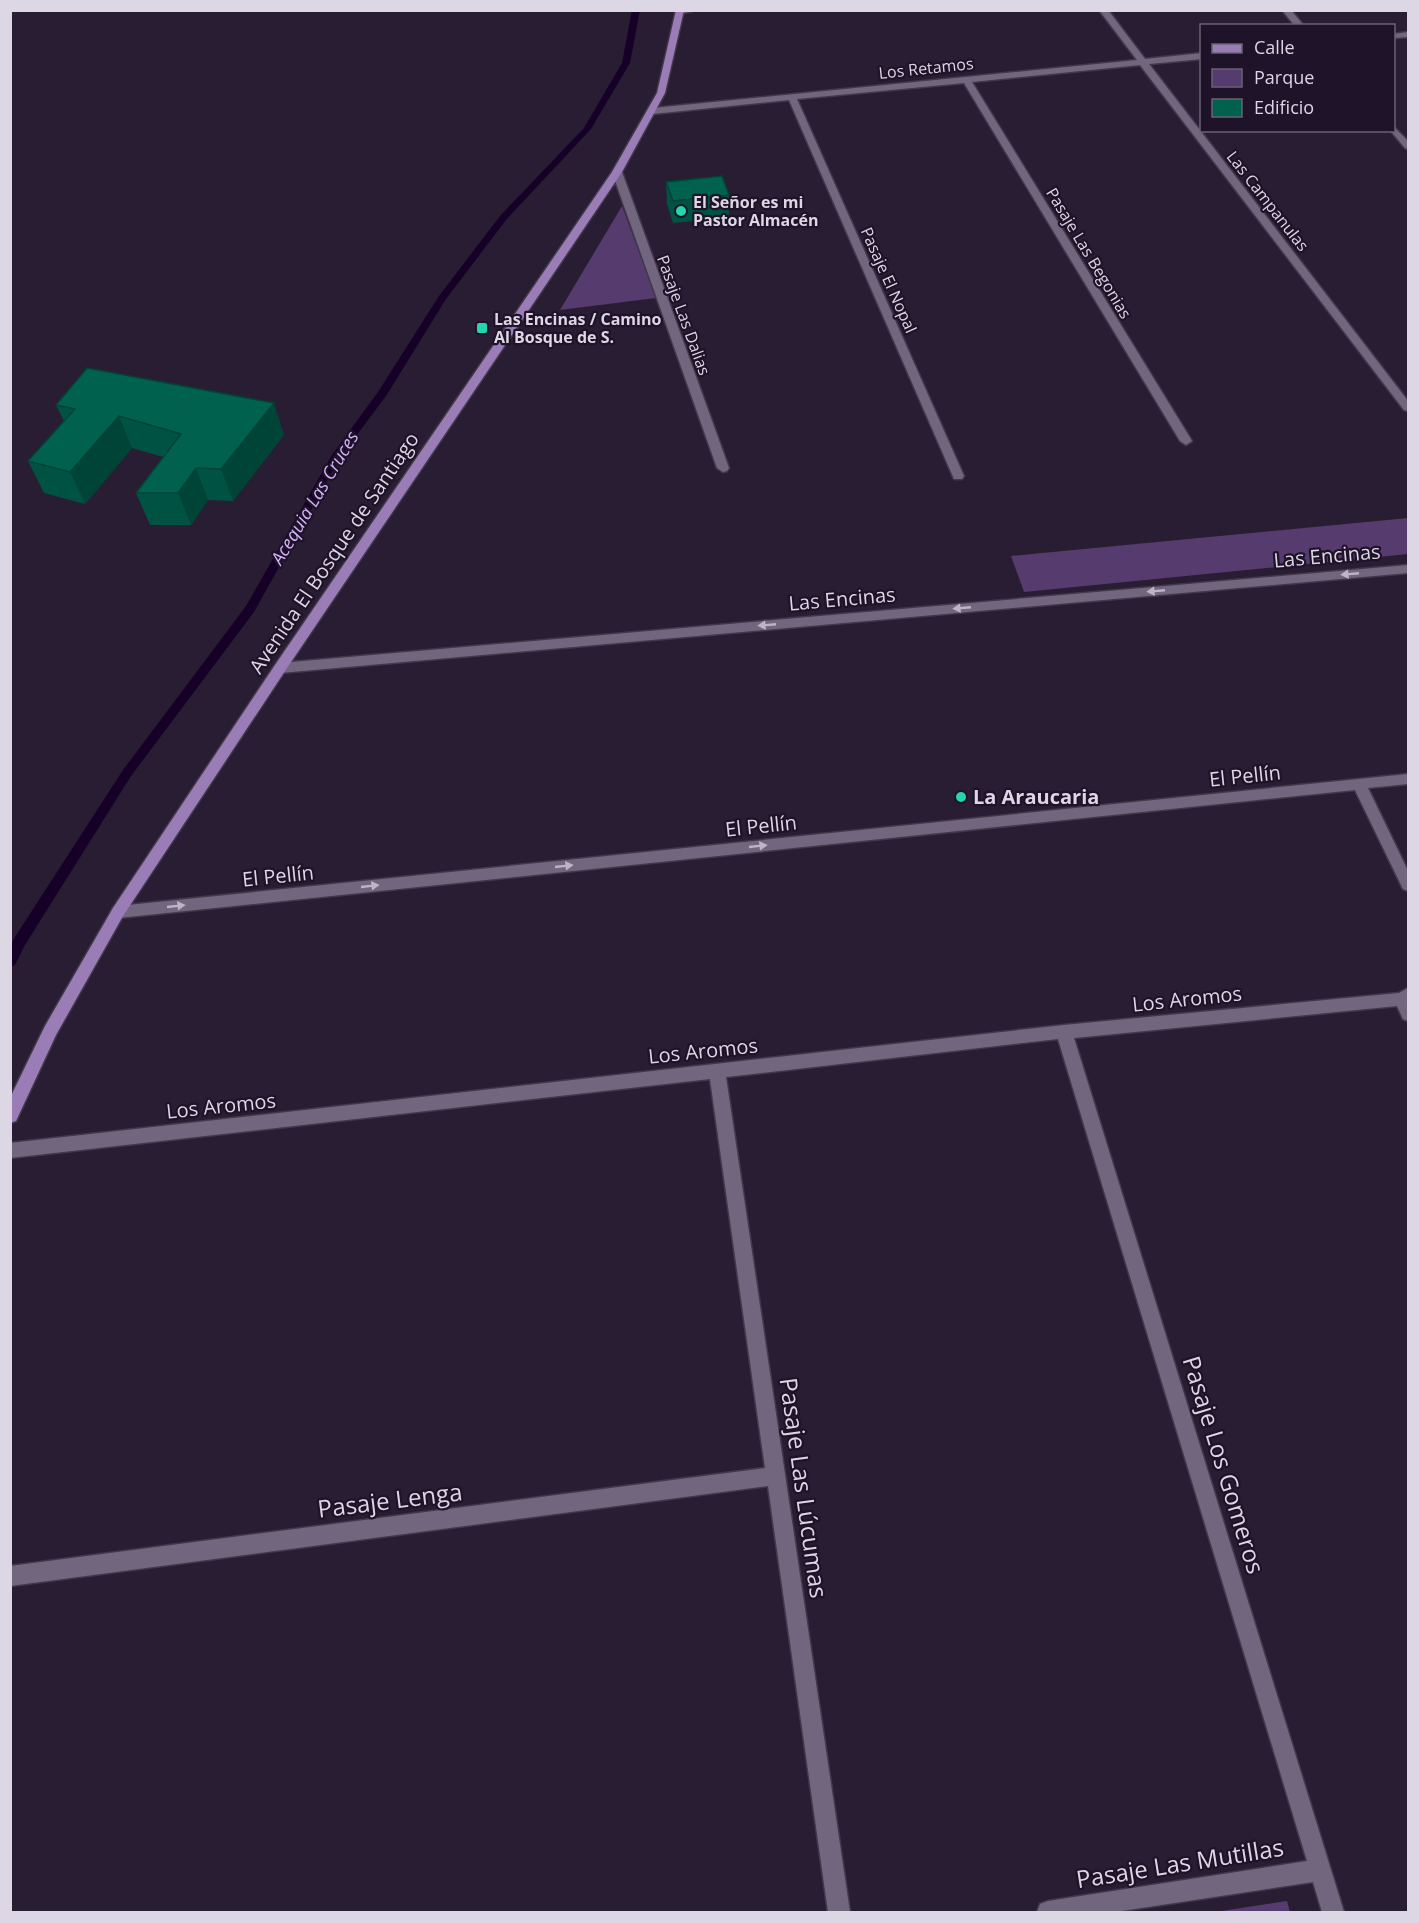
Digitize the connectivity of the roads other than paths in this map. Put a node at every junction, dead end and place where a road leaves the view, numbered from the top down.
1 (1104, 10) edge
2 (1286, 10) edge
3 (684, 11) edge
4 (1298, 24) edge
5 (1200, 56) edge
6 (1142, 62) junction
7 (966, 80) junction
8 (792, 97) junction
9 (653, 111) junction
10 (1395, 130) edge
11 (1408, 146) edge
12 (617, 172) junction
13 (1408, 408) edge
14 (1186, 441) dead end
15 (723, 468) dead end
16 (958, 476) dead end
17 (1408, 569) edge
18 (280, 668) junction
19 (1408, 779) edge
20 (1359, 784) junction
21 (1408, 885) edge
22 (118, 912) junction
23 (1406, 1003) edge
24 (1064, 1032) junction
25 (717, 1071) junction
26 (10, 1116) edge
27 (10, 1151) edge
28 (775, 1476) junction
29 (10, 1576) edge
30 (1320, 1870) junction
31 (838, 1912) edge
32 (1048, 1912) edge
33 (1333, 1912) edge

1 - 6 street, Las Campanulas
2 - 4 street
3 - 9 main road, Avenida El Bosque de Santiago
5 - 6 street, Los Retamos
6 - 7 street, Los Retamos
6 - 13 street, Las Campanulas
7 - 8 street, Los Retamos
7 - 14 street, Pasaje Las Begonias
8 - 9 street, Los Retamos
8 - 16 street, Pasaje El Nopal
9 - 12 main road, Avenida El Bosque de Santiago
10 - 11 street
12 - 15 street, Pasaje Las Dalias
12 - 18 main road, Avenida El Bosque de Santiago
17 -> 18 street, Las Encinas
18 - 22 main road, Avenida El Bosque de Santiago
19 - 20 street, El Pellín
20 - 21 street
22 -> 20 street, El Pellín
22 - 26 main road, Avenida El Bosque de Santiago
23 - 24 street, Los Aromos
24 - 25 street, Los Aromos
24 - 30 street, Pasaje Los Gomeros
25 - 27 street, Los Aromos
25 - 28 street, Pasaje Las Lúcumas
28 - 29 street, Pasaje Lenga
28 - 31 street, Pasaje Las Lúcumas
30 - 32 street, Pasaje Las Mutillas
30 - 33 street, Pasaje Los Gomeros

